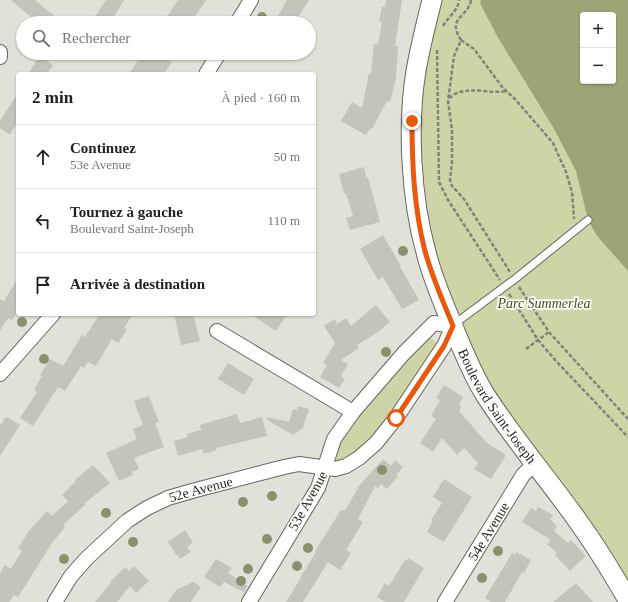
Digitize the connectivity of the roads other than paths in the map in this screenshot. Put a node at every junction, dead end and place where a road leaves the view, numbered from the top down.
1 (251, 0) edge
2 (432, 0) edge
3 (241, 16) edge
4 (0, 52) edge
5 (0, 57) edge
6 (215, 60) edge
7 (207, 72) edge
8 (588, 220) dead end
9 (51, 316) edge
10 (453, 326) junction
11 (217, 331) dead end
12 (0, 374) edge
13 (353, 412) junction
14 (535, 463) junction
15 (325, 466) junction
16 (628, 600) edge
17 (55, 602) edge
18 (250, 602) edge
19 (445, 602) edge

1 - 3 street
2 - 10 street, Boulevard Saint-Joseph
4 - 5 street
6 - 7 street
8 - 10 lane
9 - 12 street
10 - 13 street
10 - 14 street, Boulevard Saint-Joseph
10 - 15 street, 53e Avenue
11 - 13 street
13 - 15 street
14 - 16 street, Boulevard Saint-Joseph
14 - 19 street, 54e Avenue
15 - 17 street, 52e Avenue
15 - 18 street, 53e Avenue

